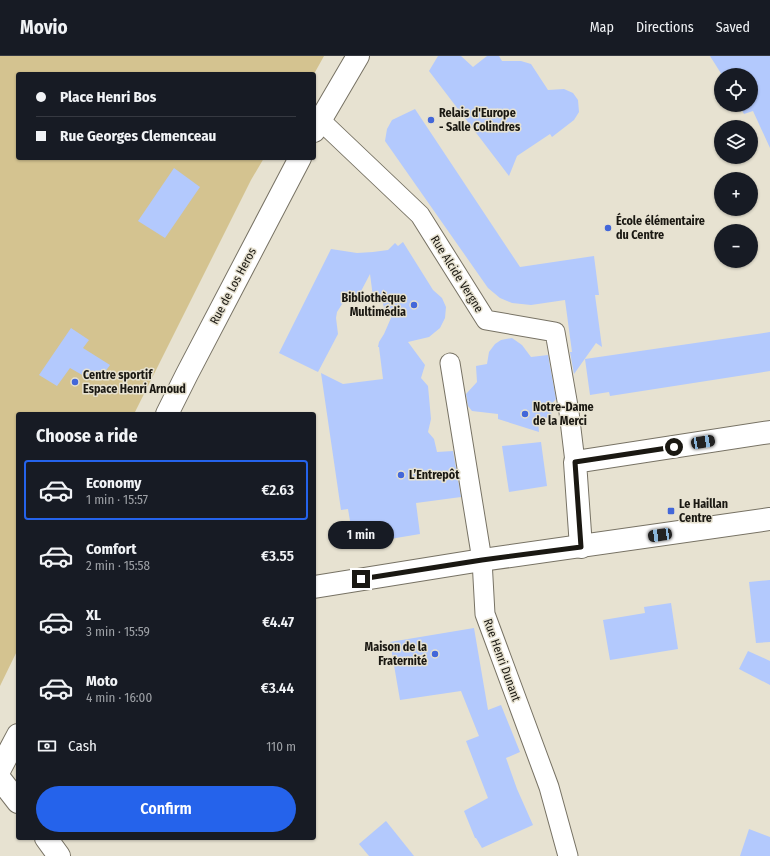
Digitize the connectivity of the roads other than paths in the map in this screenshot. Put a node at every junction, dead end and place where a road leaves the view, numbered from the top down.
1 (358, 56) edge
2 (317, 126) edge
3 (299, 160) edge
4 (450, 363) dead end
5 (168, 412) edge
6 (770, 432) edge
7 (575, 462) junction
8 (770, 519) edge
9 (581, 547) junction
10 (482, 560) junction
11 (316, 587) edge
12 (16, 739) edge
13 (0, 769) edge
14 (0, 779) edge
15 (16, 799) edge
16 (47, 840) edge
17 (59, 856) edge
18 (568, 856) edge

1 - 2 street
2 - 7 street, Rue Alcide Vergne
3 - 5 street, Rue de Los Heros
4 - 10 street, Rue Henri Dunant
6 - 7 street
7 - 9 street
8 - 9 street
9 - 10 street
10 - 11 street
10 - 18 street, Rue Henri Dunant
12 - 13 street
14 - 15 street
16 - 17 street

